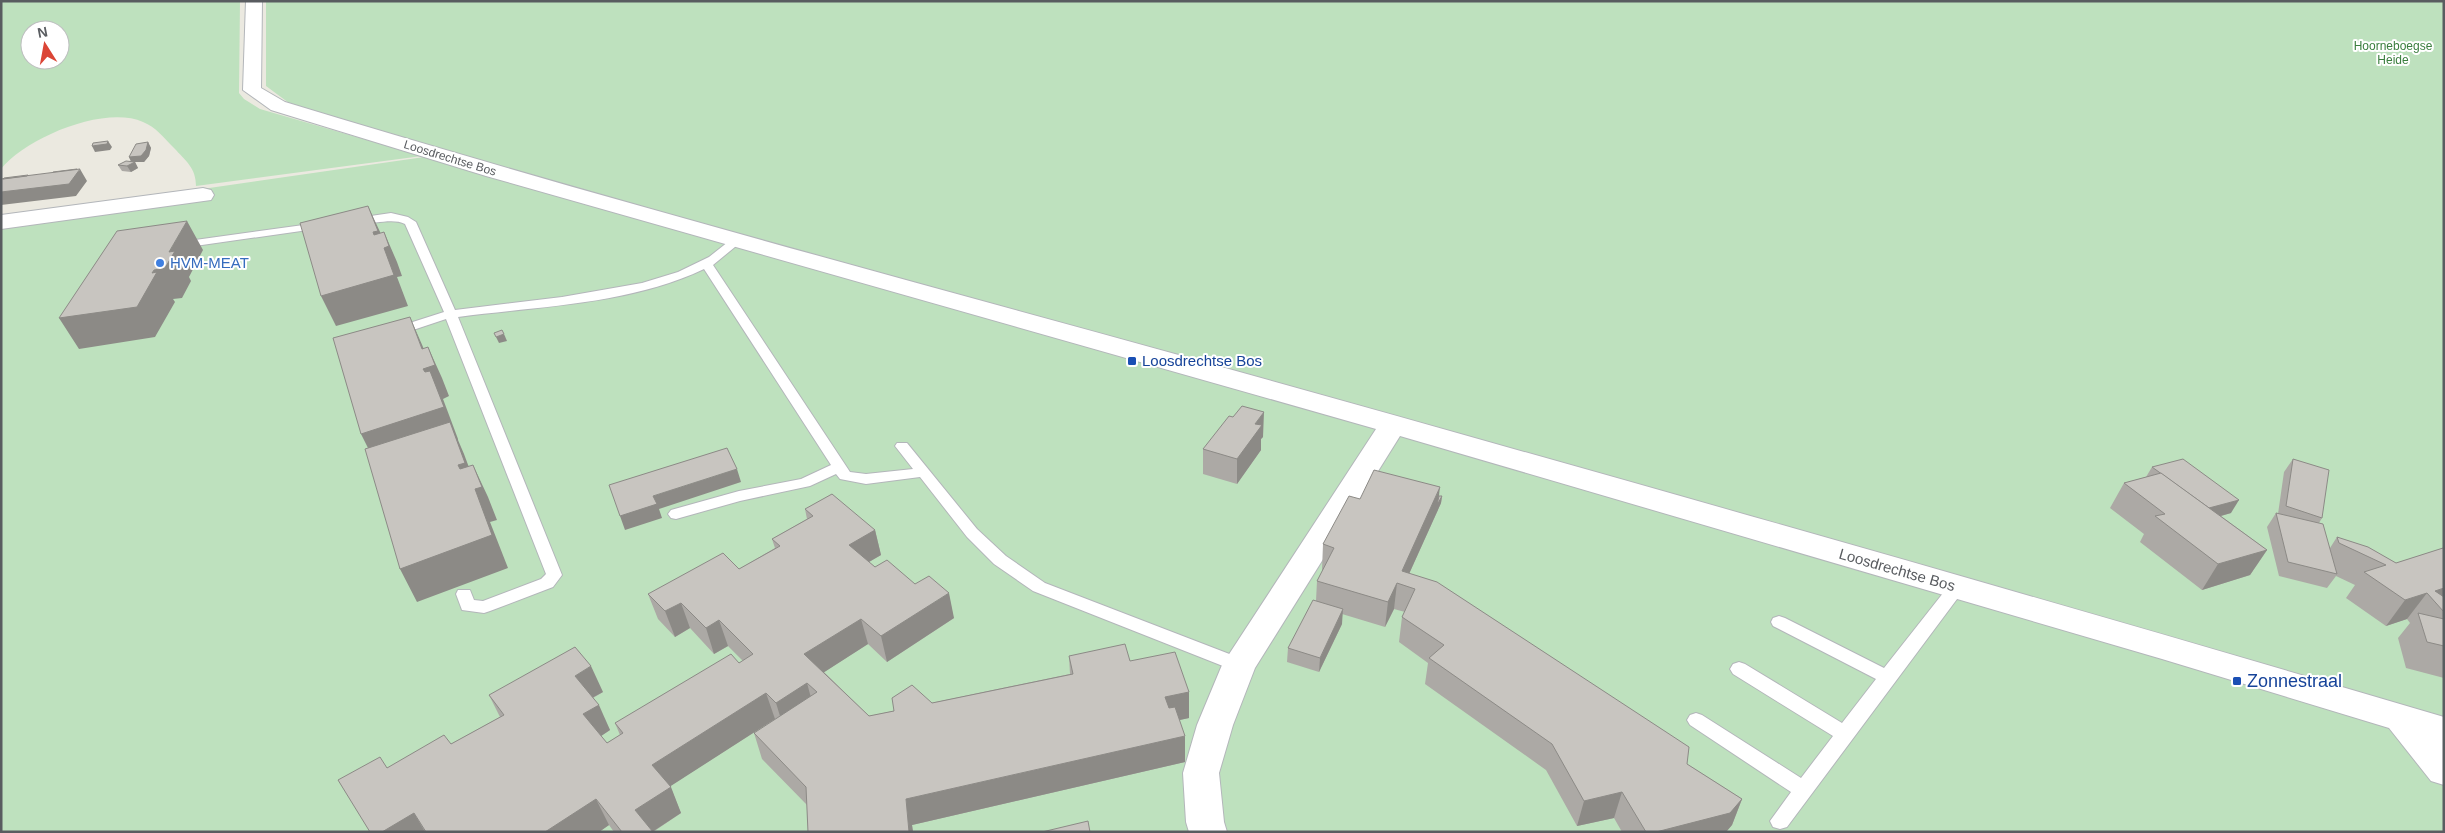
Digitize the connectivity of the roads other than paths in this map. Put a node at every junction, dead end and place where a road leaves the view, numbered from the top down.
1 (254, 1) edge
2 (203, 195) dead end
3 (1, 222) edge
4 (345, 223) edge
5 (327, 225) edge
6 (737, 240) junction
7 (195, 243) dead end
8 (706, 265) junction
9 (451, 314) junction
10 (390, 333) edge
11 (1393, 425) junction
12 (902, 446) dead end
13 (839, 467) junction
14 (924, 472) junction
15 (676, 514) dead end
16 (1957, 587) junction
17 (464, 594) dead end
18 (1779, 622) dead end
19 (1239, 665) junction
20 (1739, 669) dead end
21 (1888, 677) junction
22 (2400, 718) junction
23 (1696, 720) dead end
24 (2444, 731) edge
25 (1845, 734) junction
26 (2444, 770) edge
27 (1804, 790) junction
28 (1780, 821) dead end
29 (1208, 832) edge

1 - 6 street, Loosdrechtse Bos
2 - 3 street
4 - 9 lane
5 - 7 lane
6 - 8 lane
6 - 11 street, Loosdrechtse Bos
8 - 9 lane
8 - 13 lane
9 - 10 lane
9 - 17 lane
11 - 16 street, Loosdrechtse Bos
11 - 19 street
12 - 14 lane
13 - 14 lane
13 - 15 lane
14 - 19 lane
16 - 21 lane
16 - 22 street, Loosdrechtse Bos
18 - 21 lane
19 - 29 street
20 - 25 lane
21 - 25 lane
22 - 24 street, Loosdrechtse Bos
22 - 26 street
23 - 27 lane
25 - 27 lane
27 - 28 lane

